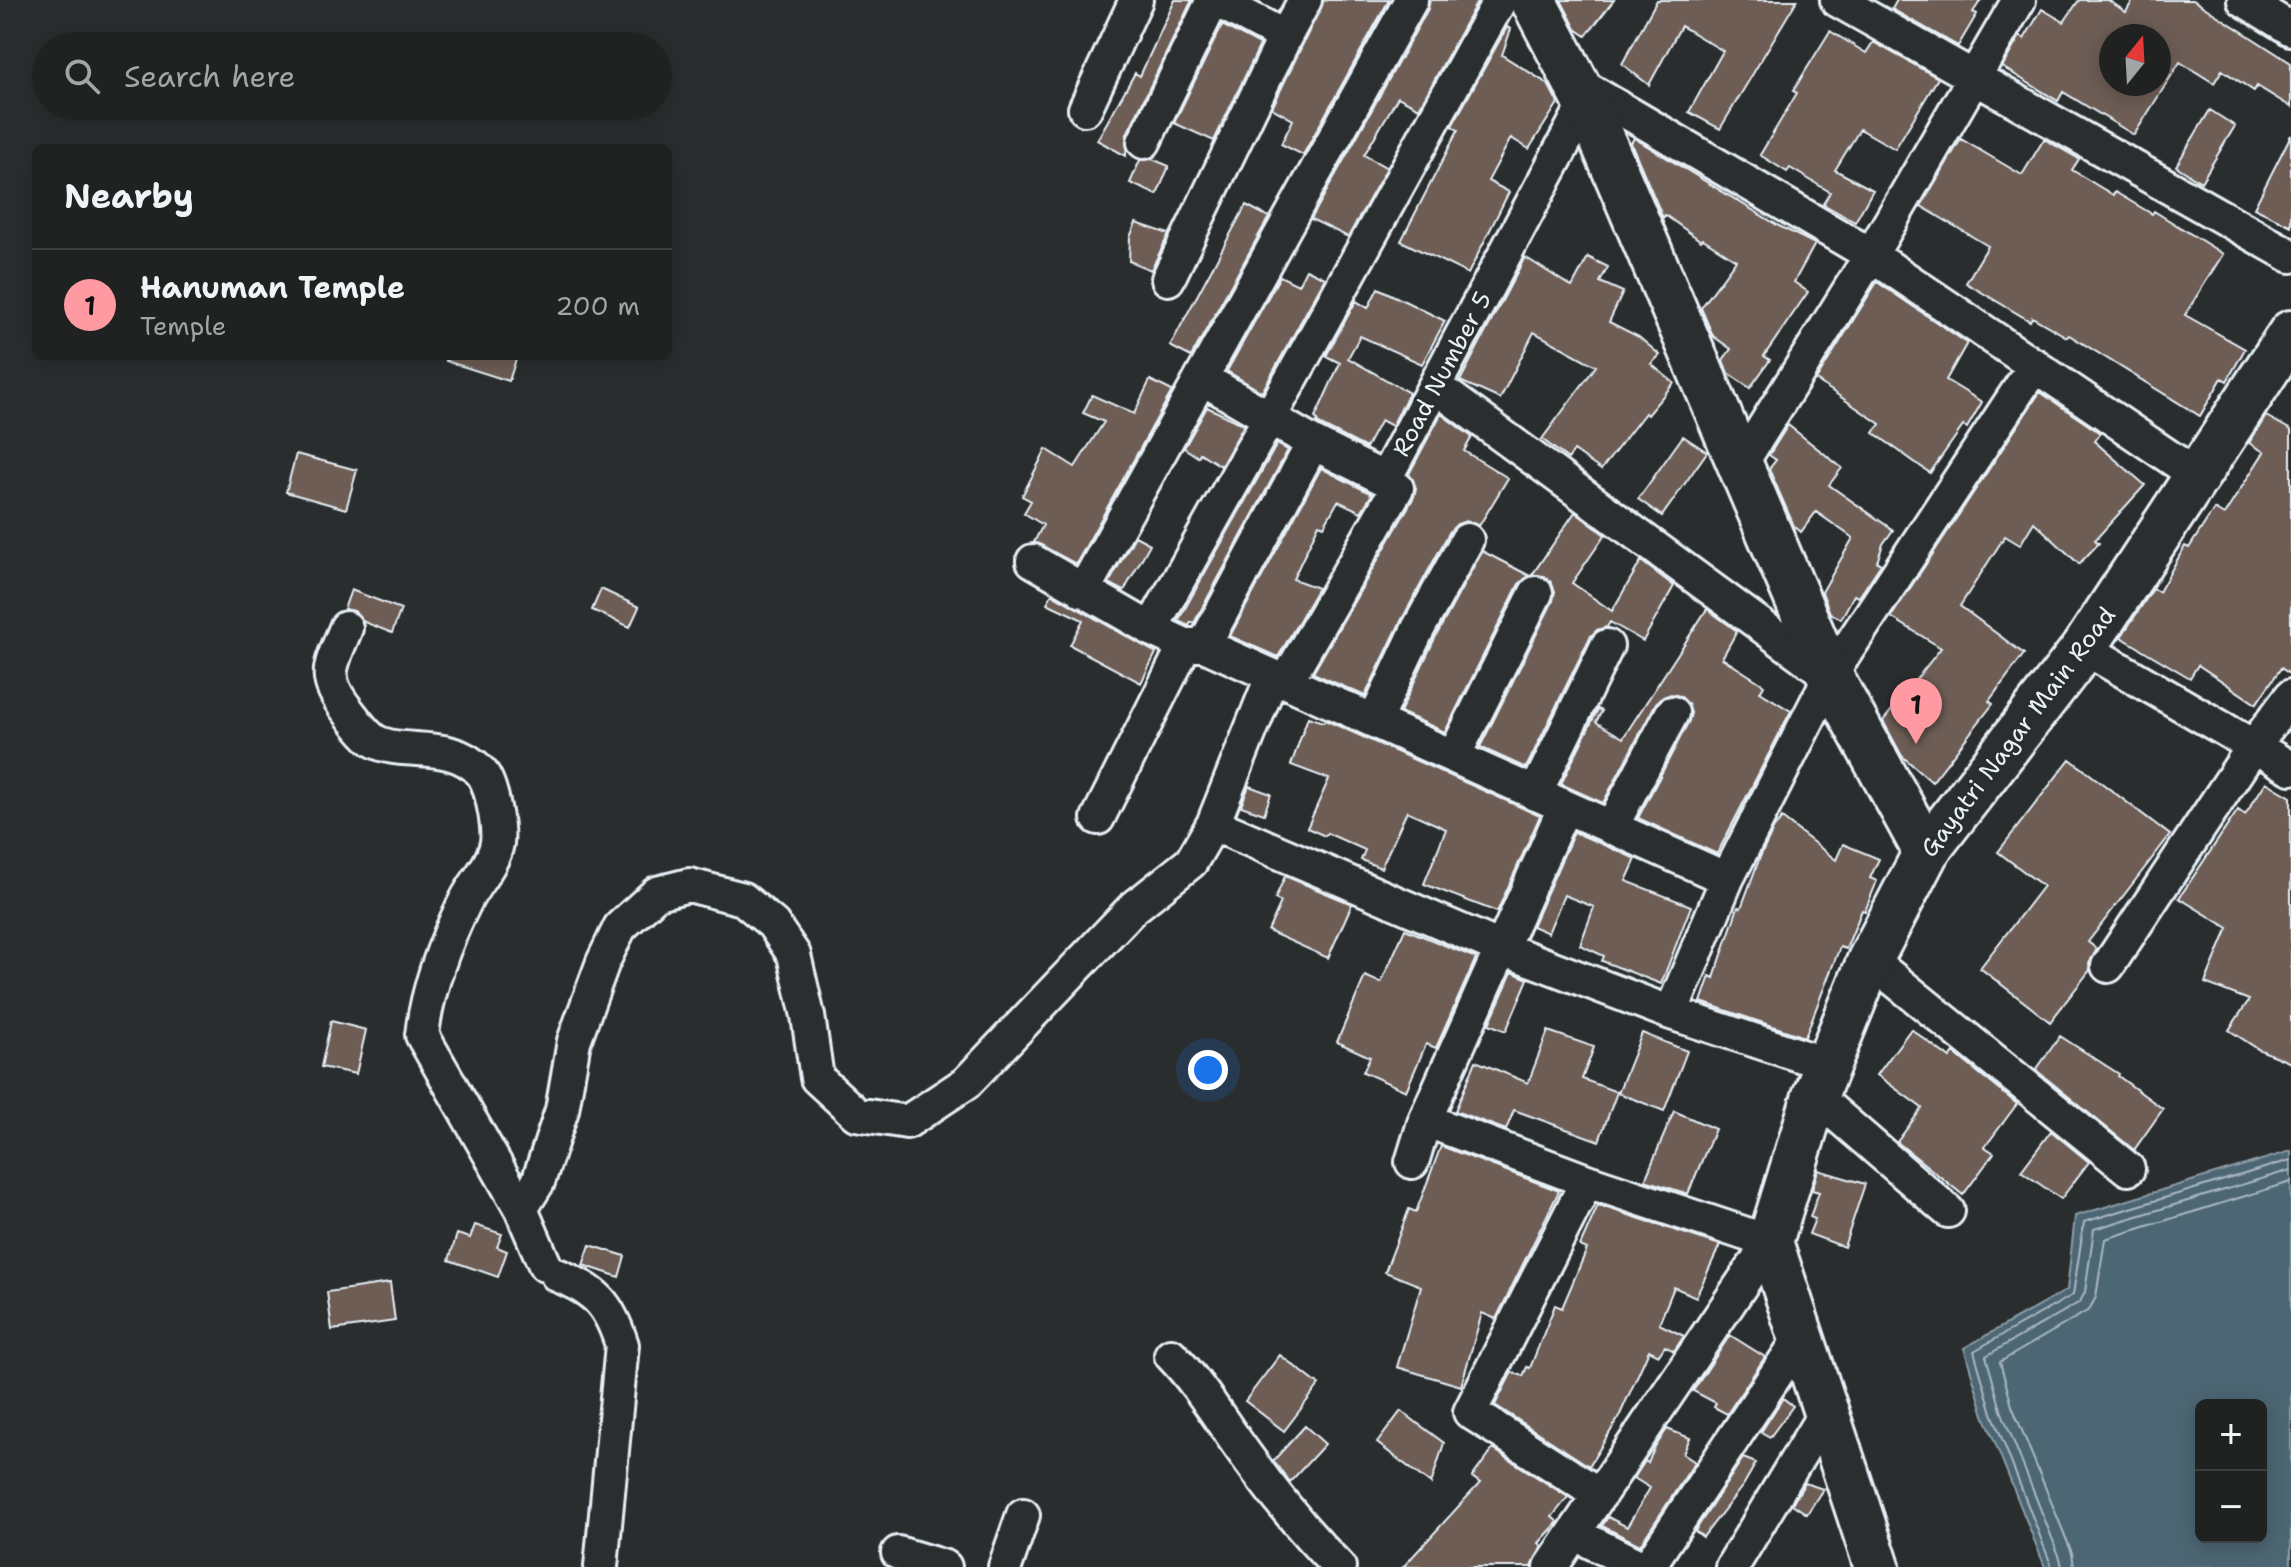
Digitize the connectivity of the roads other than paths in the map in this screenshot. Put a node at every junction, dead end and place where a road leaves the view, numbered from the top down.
1 (1136, 0) edge
2 (1215, 0) edge
3 (1305, 0) edge
4 (1411, 0) edge
5 (1500, 0) edge
6 (1533, 0) edge
7 (1837, 0) edge
8 (2019, 0) edge
9 (2244, 0) edge
10 (2291, 29) edge
11 (1285, 37) junction
12 (1973, 77) junction
13 (1581, 92) junction
14 (1085, 109) dead end
15 (1144, 142) dead end
16 (1871, 255) junction
17 (2291, 256) edge
18 (1168, 279) dead end
19 (2290, 337) edge
20 (2035, 365) junction
21 (1203, 379) junction
22 (1436, 387) junction
23 (1270, 418) junction
24 (1313, 443) junction
25 (1741, 464) junction
26 (2199, 477) junction
27 (1385, 479) junction
28 (1467, 540) dead end
29 (1033, 561) dead end
30 (1083, 591) junction
31 (1536, 593) dead end
32 (346, 628) dead end
33 (1151, 629) junction
34 (1195, 645) junction
35 (1607, 646) dead end
36 (2084, 648) junction
37 (1830, 676) junction
38 (1279, 679) junction
39 (2291, 696) edge
40 (1672, 713) dead end
41 (1375, 720) junction
42 (2253, 747) junction
43 (1454, 756) junction
44 (2291, 768) edge
45 (1535, 794) junction
46 (1564, 808) junction
47 (1098, 818) dead end
48 (1213, 824) junction
49 (1611, 828) junction
50 (1926, 852) junction
51 (1727, 879) junction
52 (1501, 948) junction
53 (1870, 960) junction
54 (2108, 966) dead end
55 (1671, 1013) junction
56 (1822, 1080) junction
57 (1425, 1120) junction
58 (1412, 1162) dead end
59 (2128, 1169) dead end
60 (1587, 1181) junction
61 (521, 1209) junction
62 (1948, 1211) dead end
63 (1770, 1242) junction
64 (1801, 1337) junction
65 (1171, 1355) dead end
66 (1826, 1411) junction
67 (1600, 1495) junction
68 (1023, 1515) dead end
69 (1575, 1534) junction
70 (898, 1553) dead end
71 (601, 1567) edge
72 (945, 1567) edge
73 (1005, 1567) edge
74 (1339, 1567) edge
75 (1551, 1567) edge
76 (1641, 1567) edge
77 (1648, 1567) edge
78 (1732, 1567) edge
79 (1877, 1567) edge

1 - 14 street
2 - 11 street
2 - 15 street
3 - 11 street
4 - 21 street
5 - 23 street
6 - 13 street
7 - 12 street
8 - 12 street
9 - 10 street
11 - 18 street
12 - 16 street
12 - 17 street
13 - 16 street
13 - 22 street, Road Number 5
13 - 25 street
16 - 20 street
16 - 25 street
19 - 26 street, Gayatri Nagar Main Road
20 - 26 street
20 - 37 street
21 - 23 street
21 - 30 street
22 - 27 street, Road Number 5
22 - 37 street
23 - 24 street
23 - 33 street
24 - 27 street
24 - 34 street
25 - 37 street
26 - 36 street, Gayatri Nagar Main Road
27 - 38 street, Road Number 5
28 - 41 street
29 - 30 street
30 - 33 street
31 - 43 street
32 - 61 street
33 - 34 street
34 - 38 street
34 - 47 street
35 - 45 street
36 - 42 street
36 - 50 street, Gayatri Nagar Main Road
37 - 50 street
37 - 51 street
38 - 41 street
38 - 48 street
39 - 42 street
40 - 49 street
41 - 43 street
42 - 44 street
42 - 54 street
43 - 45 street
45 - 46 street
46 - 49 street
46 - 52 street
48 - 52 street
48 - 61 street
49 - 51 street
50 - 53 street, Gayatri Nagar Main Road
51 - 55 street
52 - 55 street
52 - 57 street
53 - 56 street, Gayatri Nagar Main Road
53 - 59 street
55 - 56 street
56 - 62 street
56 - 63 street, Gayatri Nagar Main Road
57 - 58 street
57 - 60 street
60 - 63 street
60 - 67 street
61 - 71 street
63 - 64 street
63 - 67 street
64 - 66 street
64 - 77 street
65 - 74 street
66 - 78 street
66 - 79 street
67 - 69 street
68 - 73 street
69 - 75 street
69 - 76 street
70 - 72 street

